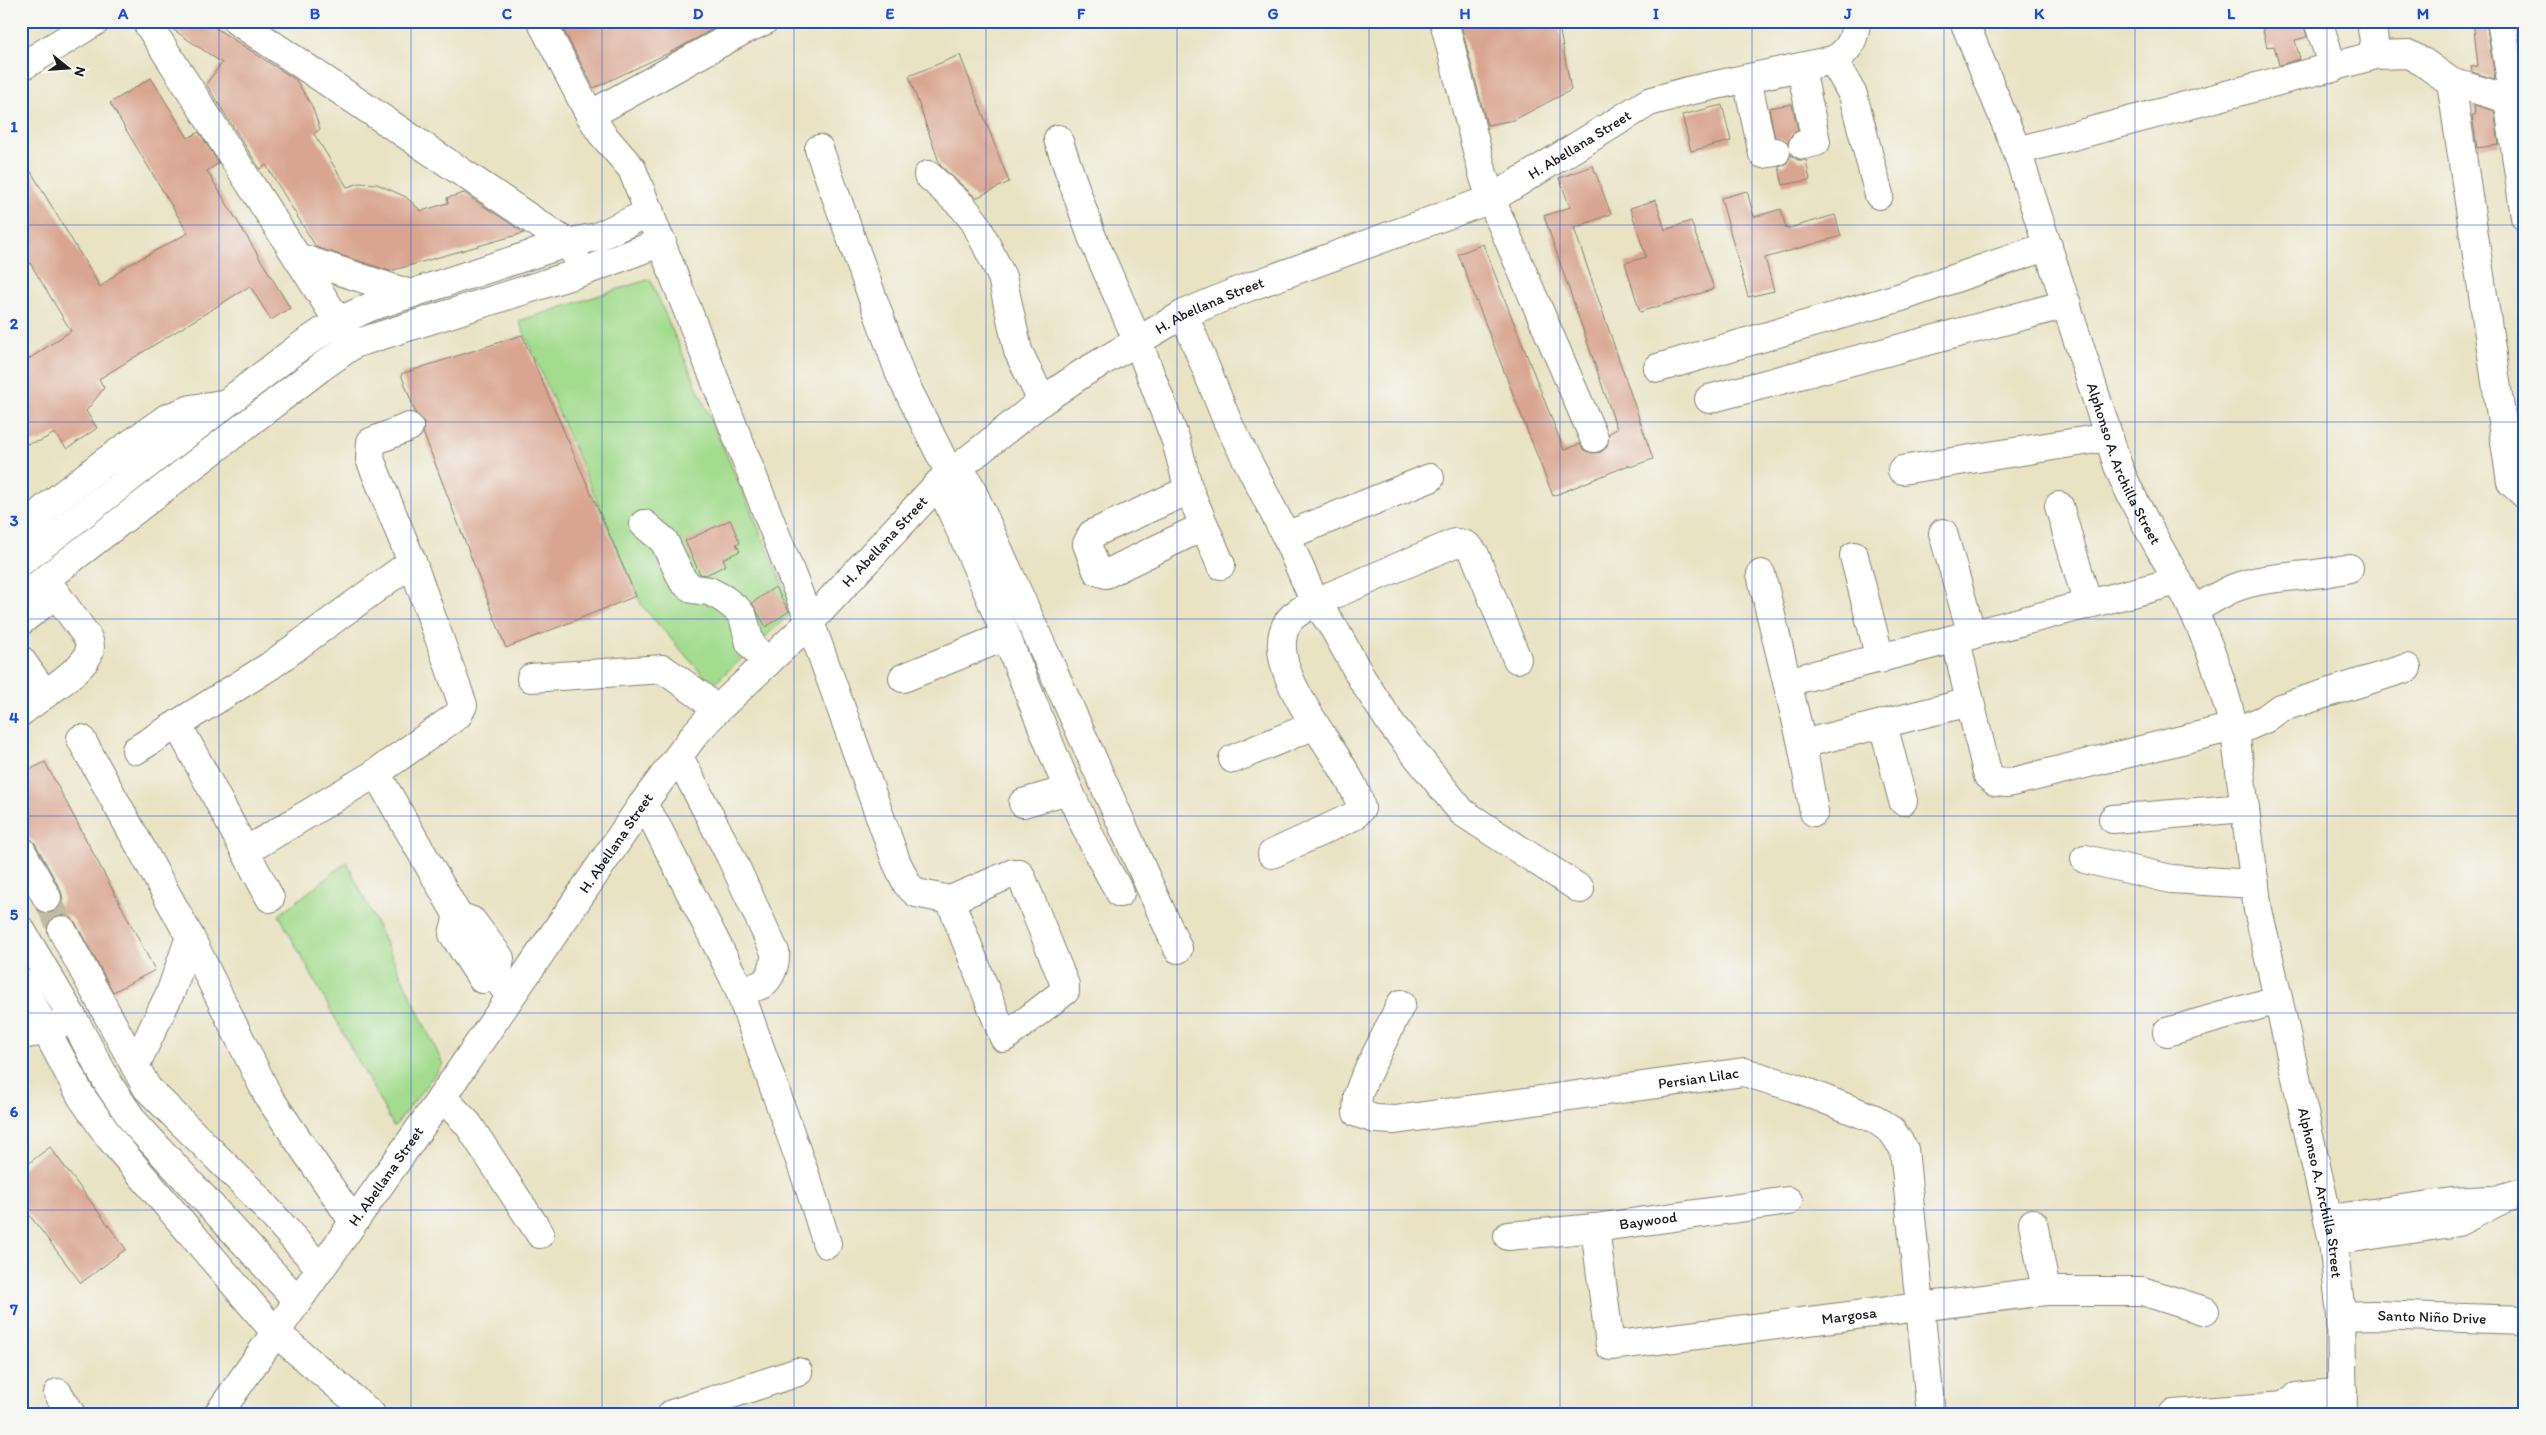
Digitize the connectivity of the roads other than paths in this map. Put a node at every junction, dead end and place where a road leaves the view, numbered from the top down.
1 (96, 21) edge
2 (237, 21) edge
3 (541, 21) edge
4 (764, 21) edge
5 (1444, 21) edge
6 (1964, 21) edge
7 (2318, 21) edge
8 (2371, 21) edge
9 (2501, 21) edge
10 (148, 22) edge
11 (1852, 34) edge
12 (2376, 55) junction
13 (21, 67) edge
14 (1801, 68) junction
15 (2333, 68) junction
16 (1747, 79) junction
17 (2451, 82) junction
18 (2516, 98) edge
19 (590, 115) junction
20 (1058, 139) dead end
21 (1803, 145) dead end
22 (819, 149) dead end
23 (2017, 151) junction
24 (1776, 152) dead end
25 (928, 174) dead end
26 (1879, 195) dead end
27 (1492, 199) junction
28 (650, 212) junction
29 (2525, 217) edge
30 (662, 242) junction
31 (567, 243) junction
32 (2048, 246) junction
33 (297, 257) junction
34 (588, 270) junction
35 (410, 294) junction
36 (2067, 304) junction
37 (1184, 314) junction
38 (337, 322) junction
39 (1138, 342) junction
40 (354, 344) junction
41 (1658, 368) dead end
42 (1709, 399) dead end
43 (1042, 401) junction
44 (228, 402) junction
45 (409, 427) dead end
46 (2109, 437) junction
47 (1594, 438) dead end
48 (102, 464) junction
49 (1902, 470) dead end
50 (949, 474) junction
51 (1430, 478) dead end
52 (118, 487) junction
53 (1189, 490) junction
54 (2525, 496) edge
55 (2059, 506) dead end
56 (134, 510) junction
57 (644, 524) dead end
58 (1204, 526) junction
59 (1943, 533) dead end
60 (1286, 536) junction
61 (21, 543) edge
62 (1854, 556) dead end
63 (21, 562) edge
64 (412, 562) junction
65 (1221, 565) dead end
66 (2349, 568) dead end
67 (1762, 574) dead end
68 (2178, 581) junction
69 (51, 587) junction
70 (21, 598) edge
71 (1316, 602) junction
72 (2088, 605) junction
73 (2193, 611) junction
74 (21, 621) edge
75 (810, 622) junction
76 (1006, 636) junction
77 (1964, 637) junction
78 (1518, 659) dead end
79 (1880, 659) junction
80 (21, 660) edge
81 (767, 663) junction
82 (2407, 668) dead end
83 (531, 678) dead end
84 (904, 678) dead end
85 (1787, 682) junction
86 (45, 694) junction
87 (1970, 702) junction
88 (716, 711) junction
89 (21, 712) edge
90 (1883, 724) junction
91 (178, 725) junction
92 (1314, 725) junction
93 (2235, 729) junction
94 (81, 739) dead end
95 (1802, 744) junction
96 (136, 750) dead end
97 (679, 757) junction
98 (1233, 759) dead end
99 (376, 773) junction
100 (1068, 790) junction
101 (1903, 801) dead end
102 (1023, 803) dead end
103 (642, 805) junction
104 (2245, 808) junction
105 (1814, 812) dead end
106 (2113, 819) dead end
107 (21, 850) edge
108 (246, 851) junction
109 (1272, 854) dead end
110 (2085, 858) dead end
111 (1580, 889) dead end
112 (1120, 894) dead end
113 (2256, 897) junction
114 (47, 898) tunnel mouth
115 (270, 898) dead end
116 (950, 900) junction
117 (21, 930) edge
118 (62, 930) tunnel mouth
119 (190, 937) junction
120 (1178, 949) dead end
121 (21, 984) edge
122 (738, 986) junction
123 (504, 987) junction
124 (2274, 989) junction
125 (1401, 1004) dead end
126 (73, 1018) junction
127 (2167, 1032) dead end
128 (34, 1033) edge
129 (135, 1066) junction
130 (442, 1097) junction
131 (2514, 1196) edge
132 (1788, 1201) dead end
133 (353, 1221) junction
134 (2033, 1222) dead end
135 (1595, 1228) junction
136 (232, 1230) junction
137 (2331, 1230) junction
138 (540, 1234) dead end
139 (1508, 1236) dead end
140 (827, 1244) dead end
141 (206, 1252) junction
142 (320, 1268) junction
143 (2046, 1291) junction
144 (297, 1300) junction
145 (1918, 1307) junction
146 (2205, 1311) dead end
147 (2340, 1316) junction
148 (2525, 1320) edge
149 (275, 1332) junction
150 (798, 1372) dead end
151 (2343, 1406) edge
152 (218, 1414) edge
153 (371, 1414) edge
154 (672, 1414) edge
155 (1930, 1414) edge
156 (2172, 1414) edge

1 - 13 street
2 - 31 street
3 - 19 street
4 - 19 street
5 - 27 street
6 - 23 street, Alphonso A. Archilla Street
7 - 15 street
8 - 12 street
9 - 18 street
10 - 33 street
11 - 14 street, H. Abellana Street
11 - 26 street
12 - 15 street
12 - 17 street
14 - 16 street, H. Abellana Street
14 - 21 street
15 - 23 street
16 - 24 street
16 - 27 street, H. Abellana Street
17 - 18 street
17 - 54 street
18 - 29 street
19 - 28 street
20 - 39 street
22 - 50 street
23 - 32 street, Alphonso A. Archilla Street
25 - 43 street
27 - 37 street, H. Abellana Street
27 - 47 street
28 - 30 street
28 - 31 street
30 - 34 street
30 - 75 street
31 - 34 street
31 - 35 street
32 - 36 street, Alphonso A. Archilla Street
32 - 41 street
33 - 35 street
33 - 38 street
34 - 40 street
35 - 38 street
36 - 42 street
36 - 46 street, Alphonso A. Archilla Street
37 - 39 street, H. Abellana Street
37 - 60 street
38 - 40 street
38 - 44 street
39 - 43 street, H. Abellana Street
39 - 53 street
40 - 56 street
43 - 50 street, H. Abellana Street
44 - 48 street
44 - 52 street
45 - 64 street
46 - 49 street
46 - 68 street, Alphonso A. Archilla Street
48 - 52 street
48 - 61 street
50 - 75 street, H. Abellana Street
50 - 76 street
50 - 120 street
51 - 60 street
52 - 56 street
52 - 63 street
53 - 58 street
53 - 58 street
55 - 72 street
56 - 69 street
57 - 81 street
58 - 65 street
59 - 77 street
60 - 71 street
62 - 79 street
64 - 91 street
64 - 99 street
66 - 73 street
67 - 85 street
68 - 72 street
68 - 73 street, Alphonso A. Archilla Street
69 - 70 street
69 - 74 street
69 - 86 street
71 - 78 street
71 - 92 street
71 - 111 street
72 - 77 street
73 - 93 street, Alphonso A. Archilla Street
75 - 81 street, H. Abellana Street
75 - 116 street
76 - 84 street
76 - 100 street
77 - 79 street
77 - 87 street
79 - 85 street
80 - 86 street
81 - 88 street, H. Abellana Street
82 - 93 street
83 - 88 street
85 - 95 street
86 - 89 street
87 - 90 street
87 - 93 street
88 - 97 street, H. Abellana Street
90 - 95 street
90 - 101 street
91 - 96 street
91 - 108 street
92 - 98 street
92 - 109 street
93 - 104 street, Alphonso A. Archilla Street
94 - 119 street
95 - 105 street
97 - 103 street, H. Abellana Street
97 - 122 street
99 - 108 street
99 - 123 street
100 - 102 street
100 - 112 street
103 - 122 street
103 - 123 street, H. Abellana Street
104 - 106 street
104 - 113 street, Alphonso A. Archilla Street
107 - 114 street
108 - 115 street
110 - 113 street
113 - 124 street, Alphonso A. Archilla Street
116 - 116 street
117 - 126 street
118 - 129 street
119 - 129 street
119 - 133 street
121 - 128 street
122 - 140 street
123 - 130 street, H. Abellana Street
124 - 127 street
124 - 137 street, Alphonso A. Archilla Street
125 - 145 street, Persian Lilac
126 - 128 street
126 - 136 street
128 - 141 street
129 - 142 street
130 - 133 street, H. Abellana Street
130 - 138 street
131 - 137 street
132 - 135 street, Baywood
133 - 142 street, H. Abellana Street
134 - 143 street
135 - 139 street, Baywood
135 - 145 street, Margosa
136 - 141 street
136 - 144 street
137 - 147 street, Alphonso A. Archilla Street
141 - 149 street
142 - 144 street, H. Abellana Street
143 - 145 street, Margosa
143 - 146 street, Margosa
144 - 149 street, H. Abellana Street
145 - 155 street, Persian Lilac
147 - 148 street, Santo Niño Drive
147 - 151 street, Alphonso A. Archilla Street
149 - 152 street, H. Abellana Street
149 - 153 street
150 - 154 street
151 - 156 street

